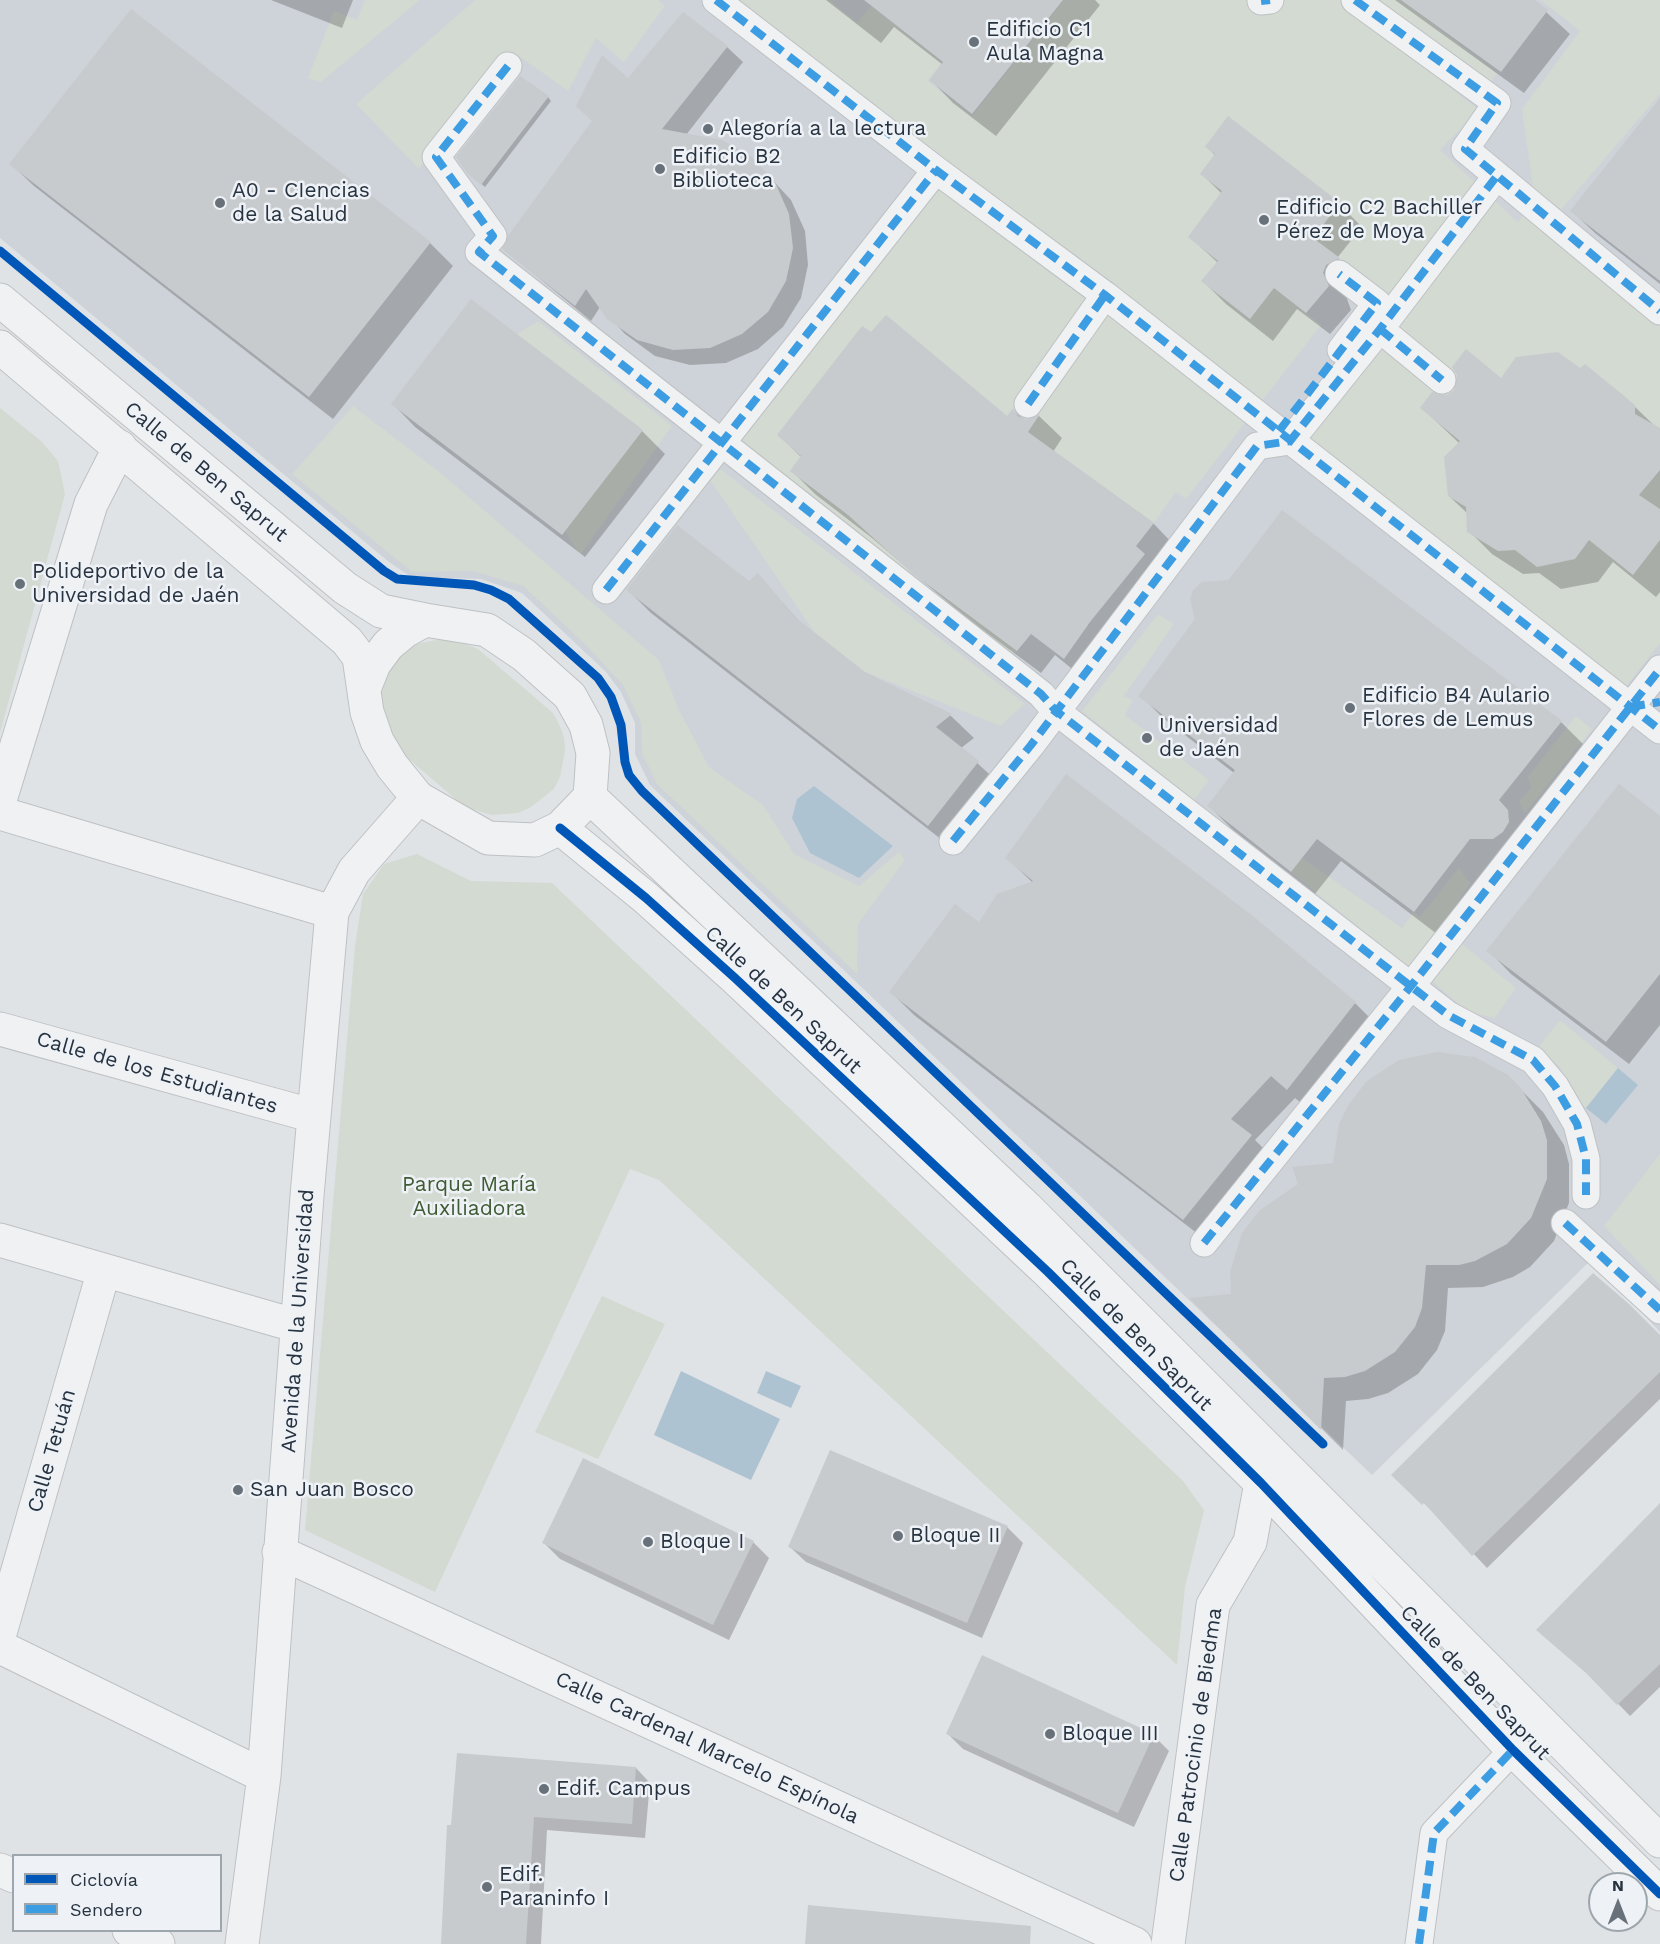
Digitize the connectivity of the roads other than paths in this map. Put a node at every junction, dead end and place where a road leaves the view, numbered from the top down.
1 (716, 0) edge
2 (1355, 0) edge
3 (508, 66) dead end
4 (936, 170) junction
5 (1496, 177) junction
6 (1339, 274) dead end
7 (1105, 295) junction
8 (0, 300) edge
9 (1660, 311) edge
10 (1380, 329) junction
11 (0, 347) edge
12 (1442, 380) dead end
13 (1028, 404) dead end
14 (1285, 436) junction
15 (721, 443) junction
16 (120, 447) junction
17 (606, 590) dead end
18 (425, 620) junction
19 (1660, 669) edge
20 (364, 689) junction
21 (1660, 702) edge
22 (1630, 707) junction
23 (1056, 711) junction
24 (1660, 730) edge
25 (590, 796) junction
26 (418, 798) junction
27 (0, 800) edge
28 (0, 813) edge
29 (560, 828) junction
30 (952, 841) dead end
31 (332, 912) junction
32 (1411, 987) junction
33 (0, 1029) edge
34 (314, 1116) junction
35 (1586, 1195) dead end
36 (1564, 1223) dead end
37 (0, 1240) edge
38 (1204, 1243) dead end
39 (104, 1270) junction
40 (1660, 1310) edge
41 (297, 1323) junction
42 (1261, 1483) junction
43 (279, 1552) junction
44 (0, 1633) edge
45 (0, 1647) edge
46 (1512, 1750) junction
47 (264, 1776) junction
48 (1660, 1841) edge
49 (1660, 1894) edge
50 (133, 1932) edge
51 (158, 1944) edge
52 (242, 1944) edge
53 (1135, 1944) edge
54 (1168, 1944) edge
55 (1419, 1944) edge

1 - 4 street
2 - 5 street
3 - 15 street
4 - 7 street
4 - 15 street
5 - 9 street
5 - 10 street
6 - 14 street
7 - 13 street
7 - 14 street
8 - 18 street, Calle de Ben Saprut
10 - 12 street
10 - 14 street
11 - 16 street, Calle de Ben Saprut
14 - 22 street
14 - 23 street
15 - 17 street
15 - 23 street
16 - 20 street, Calle de Ben Saprut
16 - 27 street
18 - 20 street
18 - 25 street, Calle de Ben Saprut
19 - 22 street
20 - 26 street, Calle de Ben Saprut
21 - 22 street
22 - 24 street
22 - 32 street
23 - 30 street
23 - 32 street
25 - 29 street
25 - 48 street, Calle de Ben Saprut
26 - 29 street
26 - 31 street, Avenida de la Universidad
28 - 31 street
29 - 42 street, Calle de Ben Saprut
31 - 34 street, Avenida de la Universidad
32 - 35 street
32 - 38 street
33 - 34 street, Calle de los Estudiantes
34 - 41 street, Avenida de la Universidad
36 - 40 street
37 - 39 street
39 - 41 street
39 - 44 street, Calle Tetuán
41 - 43 street, Avenida de la Universidad
42 - 46 street, Calle de Ben Saprut
42 - 54 street, Calle Patrocinio de Biedma
43 - 47 street, Avenida de la Universidad
43 - 53 street, Calle Cardenal Marcelo Espínola
45 - 47 street
46 - 49 street, Calle de Ben Saprut
46 - 55 street
47 - 52 street, Avenida de la Universidad
50 - 51 street

